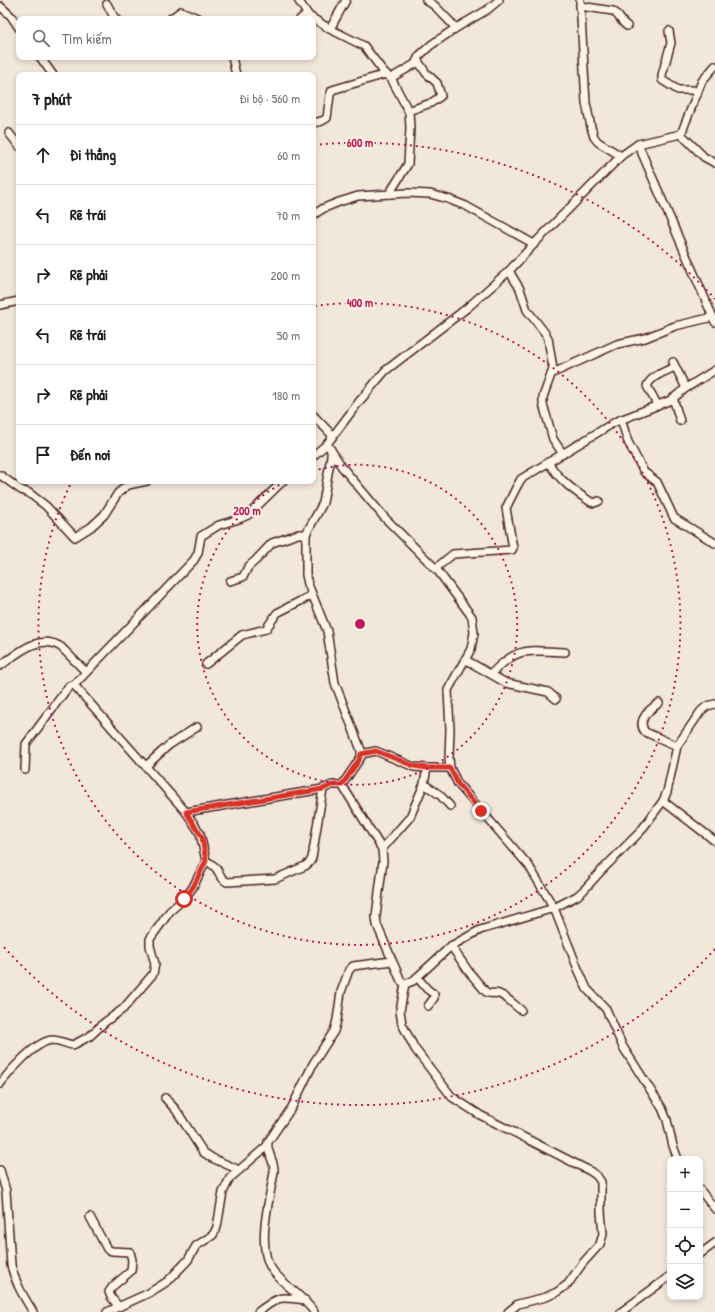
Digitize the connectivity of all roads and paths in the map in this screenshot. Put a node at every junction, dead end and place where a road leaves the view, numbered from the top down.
1 (1, 0) edge
2 (298, 0) edge
3 (346, 0) edge
4 (426, 0) edge
5 (499, 0) edge
6 (580, 3) edge
7 (107, 4) dead end
8 (0, 6) edge
9 (307, 14) junction
10 (113, 16) edge
11 (175, 16) edge
12 (192, 16) edge
13 (304, 16) edge
14 (310, 16) edge
15 (316, 20) edge
16 (16, 24) edge
17 (627, 26) dead end
18 (456, 28) junction
19 (330, 29) junction
20 (669, 31) dead end
21 (42, 60) edge
22 (233, 60) edge
23 (418, 61) junction
24 (714, 67) edge
25 (51, 72) edge
26 (235, 72) edge
27 (388, 76) junction
28 (697, 95) junction
29 (408, 111) junction
30 (316, 122) edge
31 (9, 133) dead end
32 (681, 134) junction
33 (16, 142) edge
34 (638, 144) junction
35 (621, 156) junction
36 (715, 163) edge
37 (389, 194) junction
38 (316, 213) edge
39 (534, 244) junction
40 (509, 271) junction
41 (16, 302) edge
42 (0, 305) edge
43 (714, 320) edge
44 (715, 370) edge
45 (552, 373) junction
46 (686, 388) junction
47 (673, 398) junction
48 (658, 406) junction
49 (316, 418) edge
50 (621, 419) junction
51 (680, 421) dead end
52 (333, 436) junction
53 (327, 444) junction
54 (331, 450) junction
55 (316, 453) edge
56 (562, 454) junction
57 (548, 462) junction
58 (0, 475) edge
59 (133, 484) edge
60 (280, 484) edge
61 (599, 501) dead end
62 (306, 534) junction
63 (715, 543) edge
64 (436, 568) junction
65 (230, 581) dead end
66 (312, 595) junction
67 (565, 652) dead end
68 (466, 660) junction
69 (206, 664) dead end
70 (0, 666) edge
71 (86, 672) junction
72 (491, 674) junction
73 (74, 684) junction
74 (556, 699) dead end
75 (659, 703) dead end
76 (715, 704) edge
77 (197, 727) dead end
78 (677, 746) junction
79 (361, 754) junction
80 (146, 766) junction
81 (427, 768) junction
82 (450, 768) junction
83 (25, 770) dead end
84 (424, 784) junction
85 (342, 785) junction
86 (323, 789) junction
87 (663, 801) junction
88 (450, 806) dead end
89 (186, 812) junction
90 (715, 841) edge
91 (382, 849) junction
92 (206, 861) junction
93 (554, 908) junction
94 (451, 946) junction
95 (392, 961) junction
96 (417, 976) junction
97 (405, 984) junction
98 (428, 1006) dead end
99 (521, 1010) dead end
100 (0, 1084) edge
101 (165, 1098) dead end
102 (268, 1146) junction
103 (677, 1156) edge
104 (0, 1170) edge
105 (239, 1170) junction
106 (702, 1192) edge
107 (715, 1209) edge
108 (90, 1217) dead end
109 (715, 1243) edge
110 (703, 1252) edge
111 (667, 1278) edge
112 (305, 1300) junction
113 (119, 1307) junction
114 (34, 1312) edge
115 (107, 1312) edge
116 (258, 1312) edge
117 (314, 1312) edge
118 (508, 1312) edge
119 (621, 1312) edge

1 - 8 street
2 - 9 street
3 - 19 street
4 - 18 street
5 - 18 street
6 - 17 street
6 - 35 street
7 - 10 street
8 - 16 street
9 - 13 street
9 - 14 street
11 - 12 street
15 - 19 street
18 - 23 street
19 - 27 street
20 - 28 street
21 - 25 street
22 - 26 street
23 - 27 street
23 - 29 street
24 - 28 street
27 - 29 street
27 - 30 street
28 - 32 street
29 - 37 street
31 - 33 street
32 - 34 street
32 - 36 street
34 - 35 street
34 - 43 street
35 - 39 street
37 - 38 street
37 - 39 street
39 - 40 street
40 - 45 street
40 - 52 street
41 - 42 street
43 - 45 street
44 - 46 street
45 - 56 street
46 - 47 street
46 - 48 street
47 - 48 street
47 - 51 street
48 - 50 street
49 - 52 street
50 - 56 street
50 - 63 street
52 - 53 street
53 - 54 street
53 - 55 street
54 - 62 street
54 - 64 street
56 - 57 street
57 - 61 street
57 - 64 street
58 - 59 street
60 - 71 street
62 - 65 street
62 - 66 street
64 - 68 street
66 - 69 street
66 - 79 street
67 - 72 street
68 - 72 street
68 - 82 street
70 - 71 street
71 - 73 street
72 - 74 street
73 - 80 street
73 - 83 street
75 - 78 street
76 - 78 street
77 - 80 street
78 - 87 street
79 - 81 street
79 - 85 street
80 - 89 street
81 - 82 street
81 - 84 street
82 - 93 street
84 - 88 street
84 - 91 street
85 - 86 street
85 - 91 street
86 - 89 street
86 - 92 street
87 - 90 street
87 - 93 street
89 - 92 street
91 - 95 street
92 - 100 street
93 - 94 street
93 - 103 street
94 - 96 street
94 - 99 street
95 - 97 street
95 - 102 street
96 - 97 street
96 - 98 street
97 - 118 street
101 - 105 street
102 - 105 street
102 - 112 street
104 - 114 street
105 - 113 street
106 - 107 street
108 - 113 street
109 - 110 street
111 - 119 street
112 - 116 street
112 - 117 street
113 - 115 street

